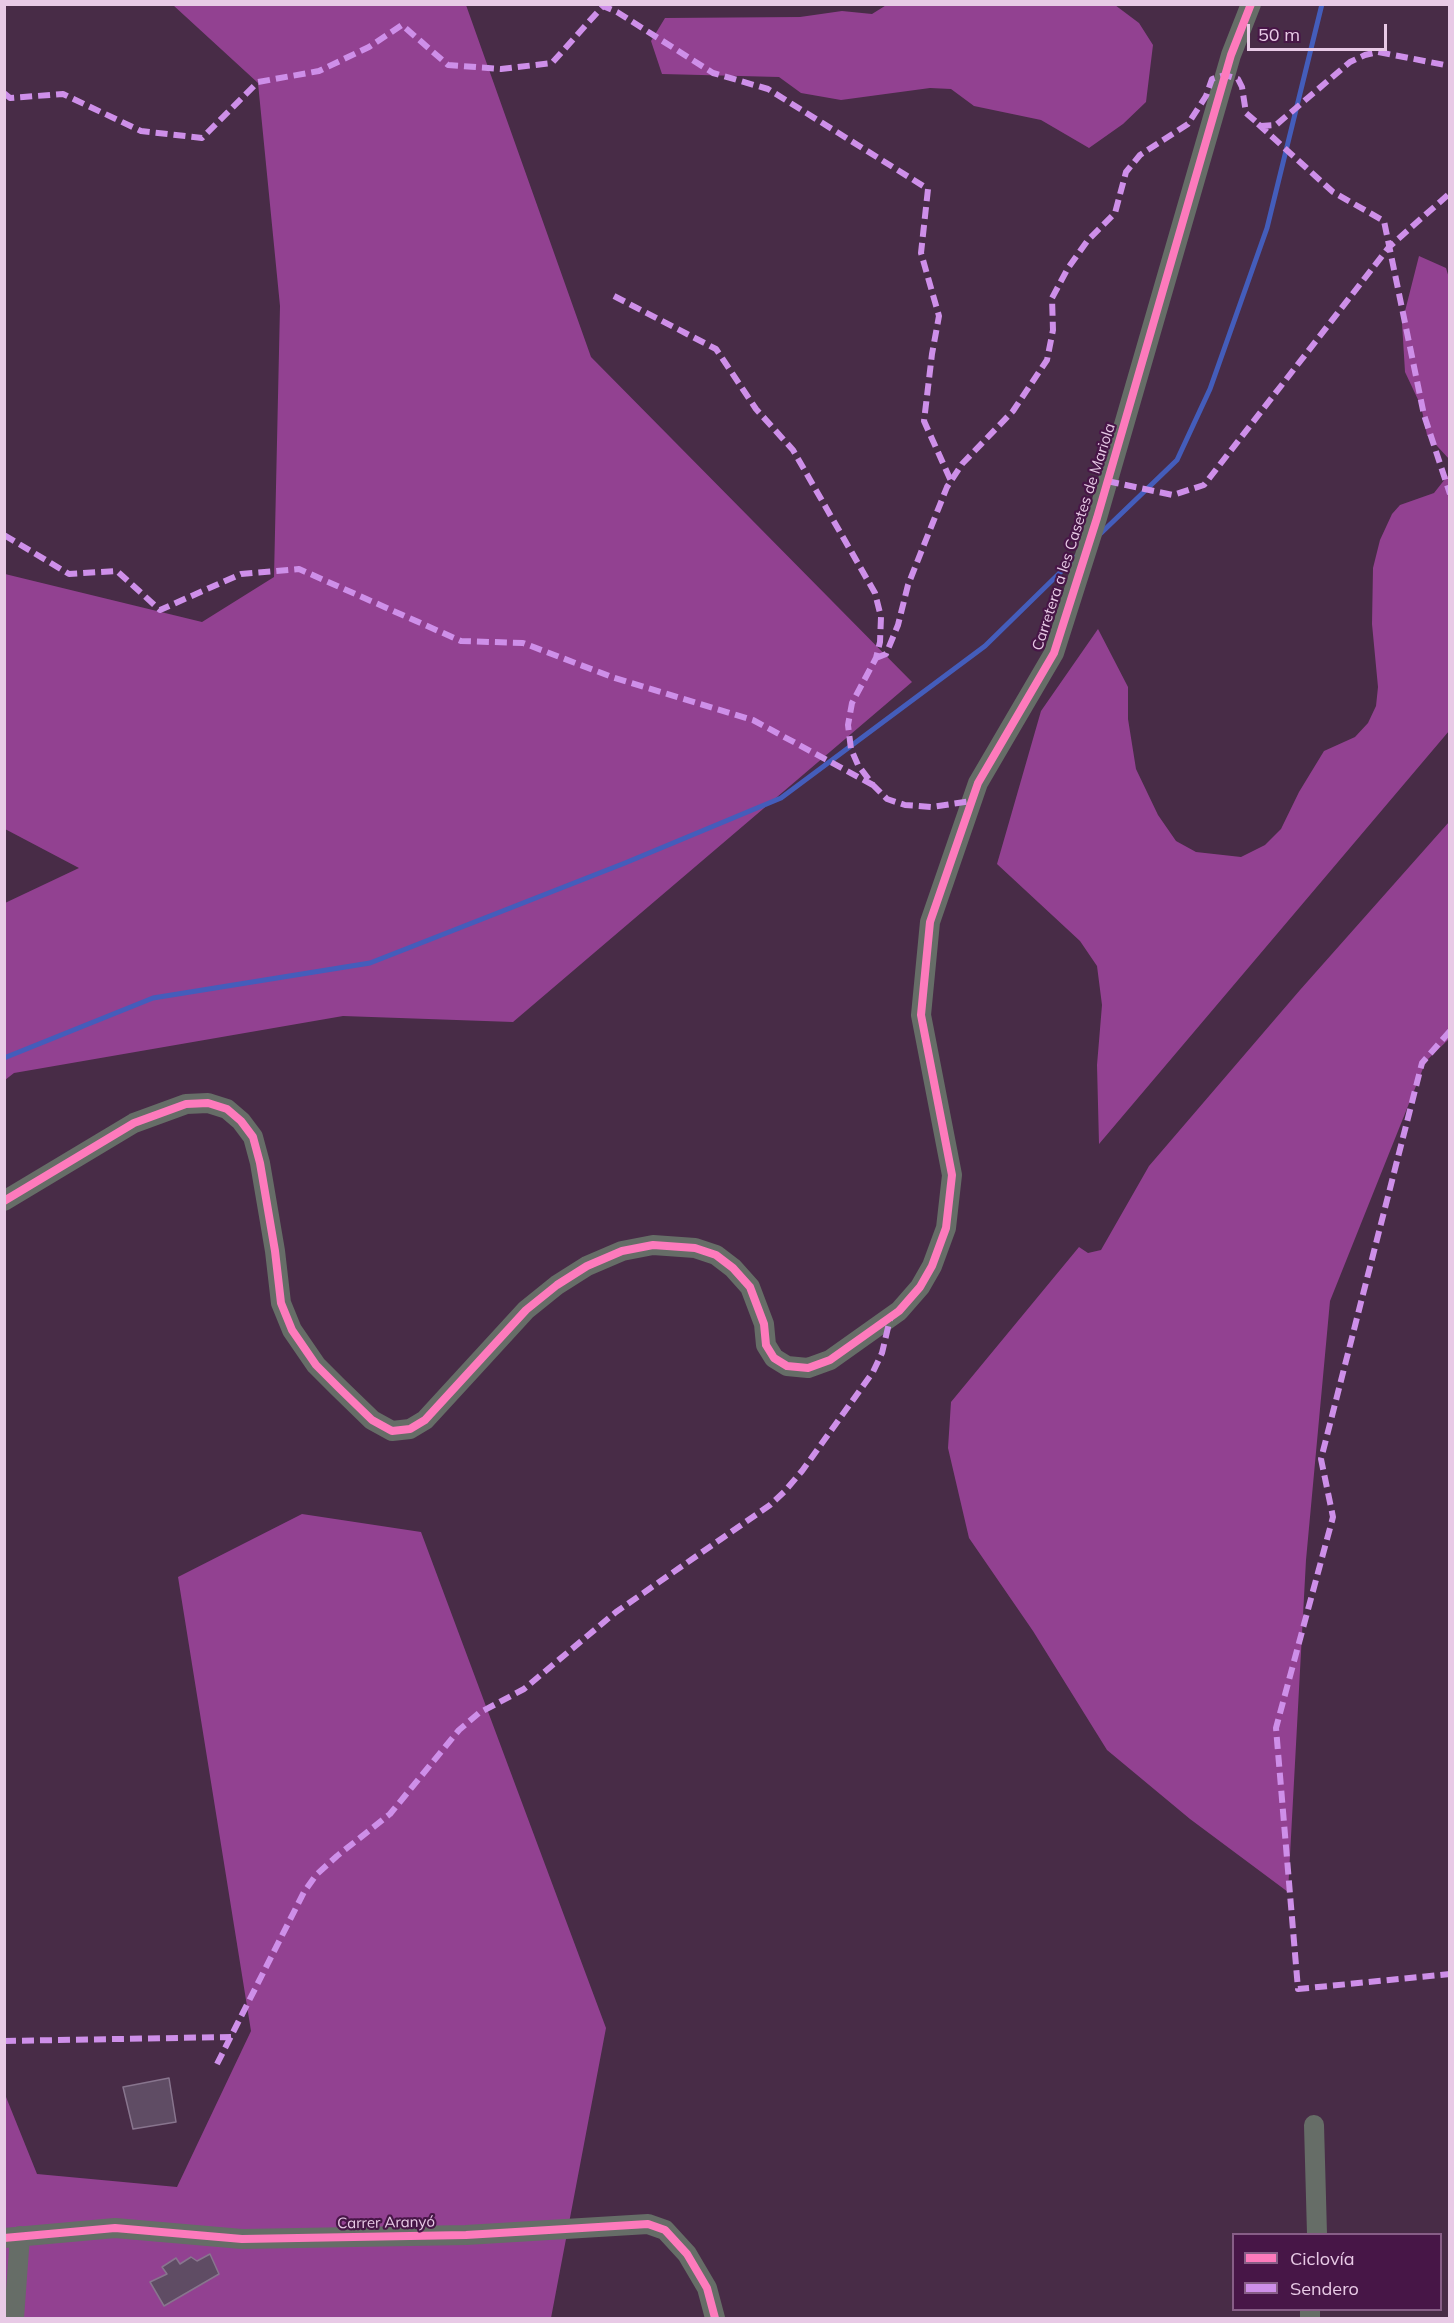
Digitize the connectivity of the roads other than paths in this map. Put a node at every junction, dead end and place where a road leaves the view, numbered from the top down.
1 (1251, 4) edge
2 (4, 1201) edge
3 (1314, 2125) dead end
4 (1317, 2233) edge
5 (12, 2237) edge
6 (14, 2319) edge
7 (715, 2319) edge

1 - 2 street, Carretera a les Casetes de Mariola
3 - 4 street
5 - 6 street, Carrer Aranyó
5 - 7 street, Carrer Aranyó

